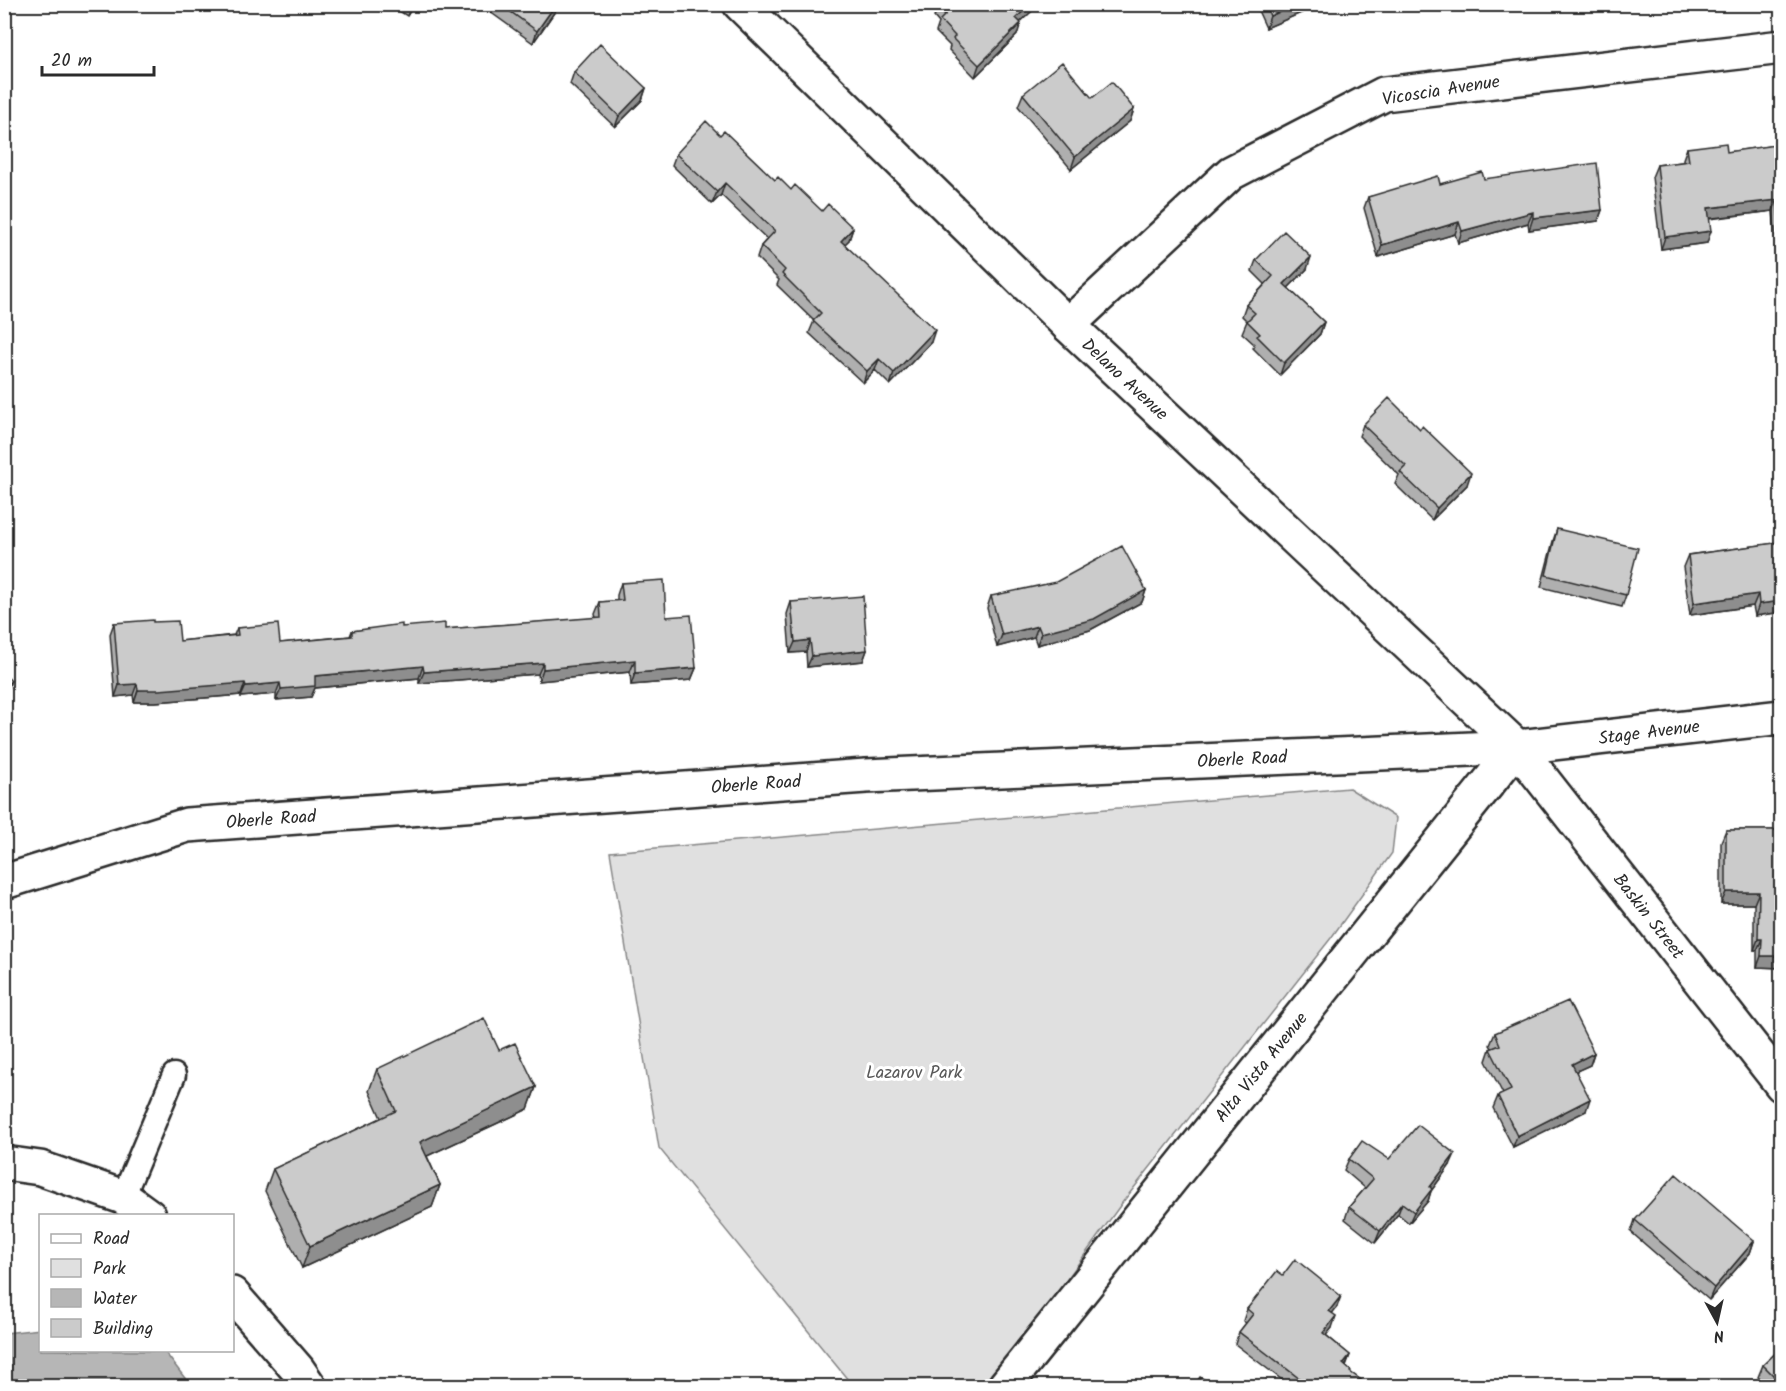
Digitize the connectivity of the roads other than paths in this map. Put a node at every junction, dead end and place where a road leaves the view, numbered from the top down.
1 (740, 4) edge
2 (1782, 47) edge
3 (1068, 325) junction
4 (1782, 717) edge
5 (1517, 747) junction
6 (4, 882) edge
7 (174, 1075) dead end
8 (1782, 1085) edge
9 (4, 1163) edge
10 (123, 1197) junction
11 (148, 1214) edge
12 (234, 1296) edge
13 (309, 1386) edge
14 (1005, 1386) edge

1 - 3 street, Delano Avenue
2 - 3 street, Vicoscia Avenue
3 - 5 street, Delano Avenue
4 - 5 street, Stage Avenue
5 - 6 street, Oberle Road
5 - 8 street, Baskin Street
5 - 14 street, Alta Vista Avenue
7 - 10 lane
9 - 10 street
10 - 11 street
12 - 13 street

